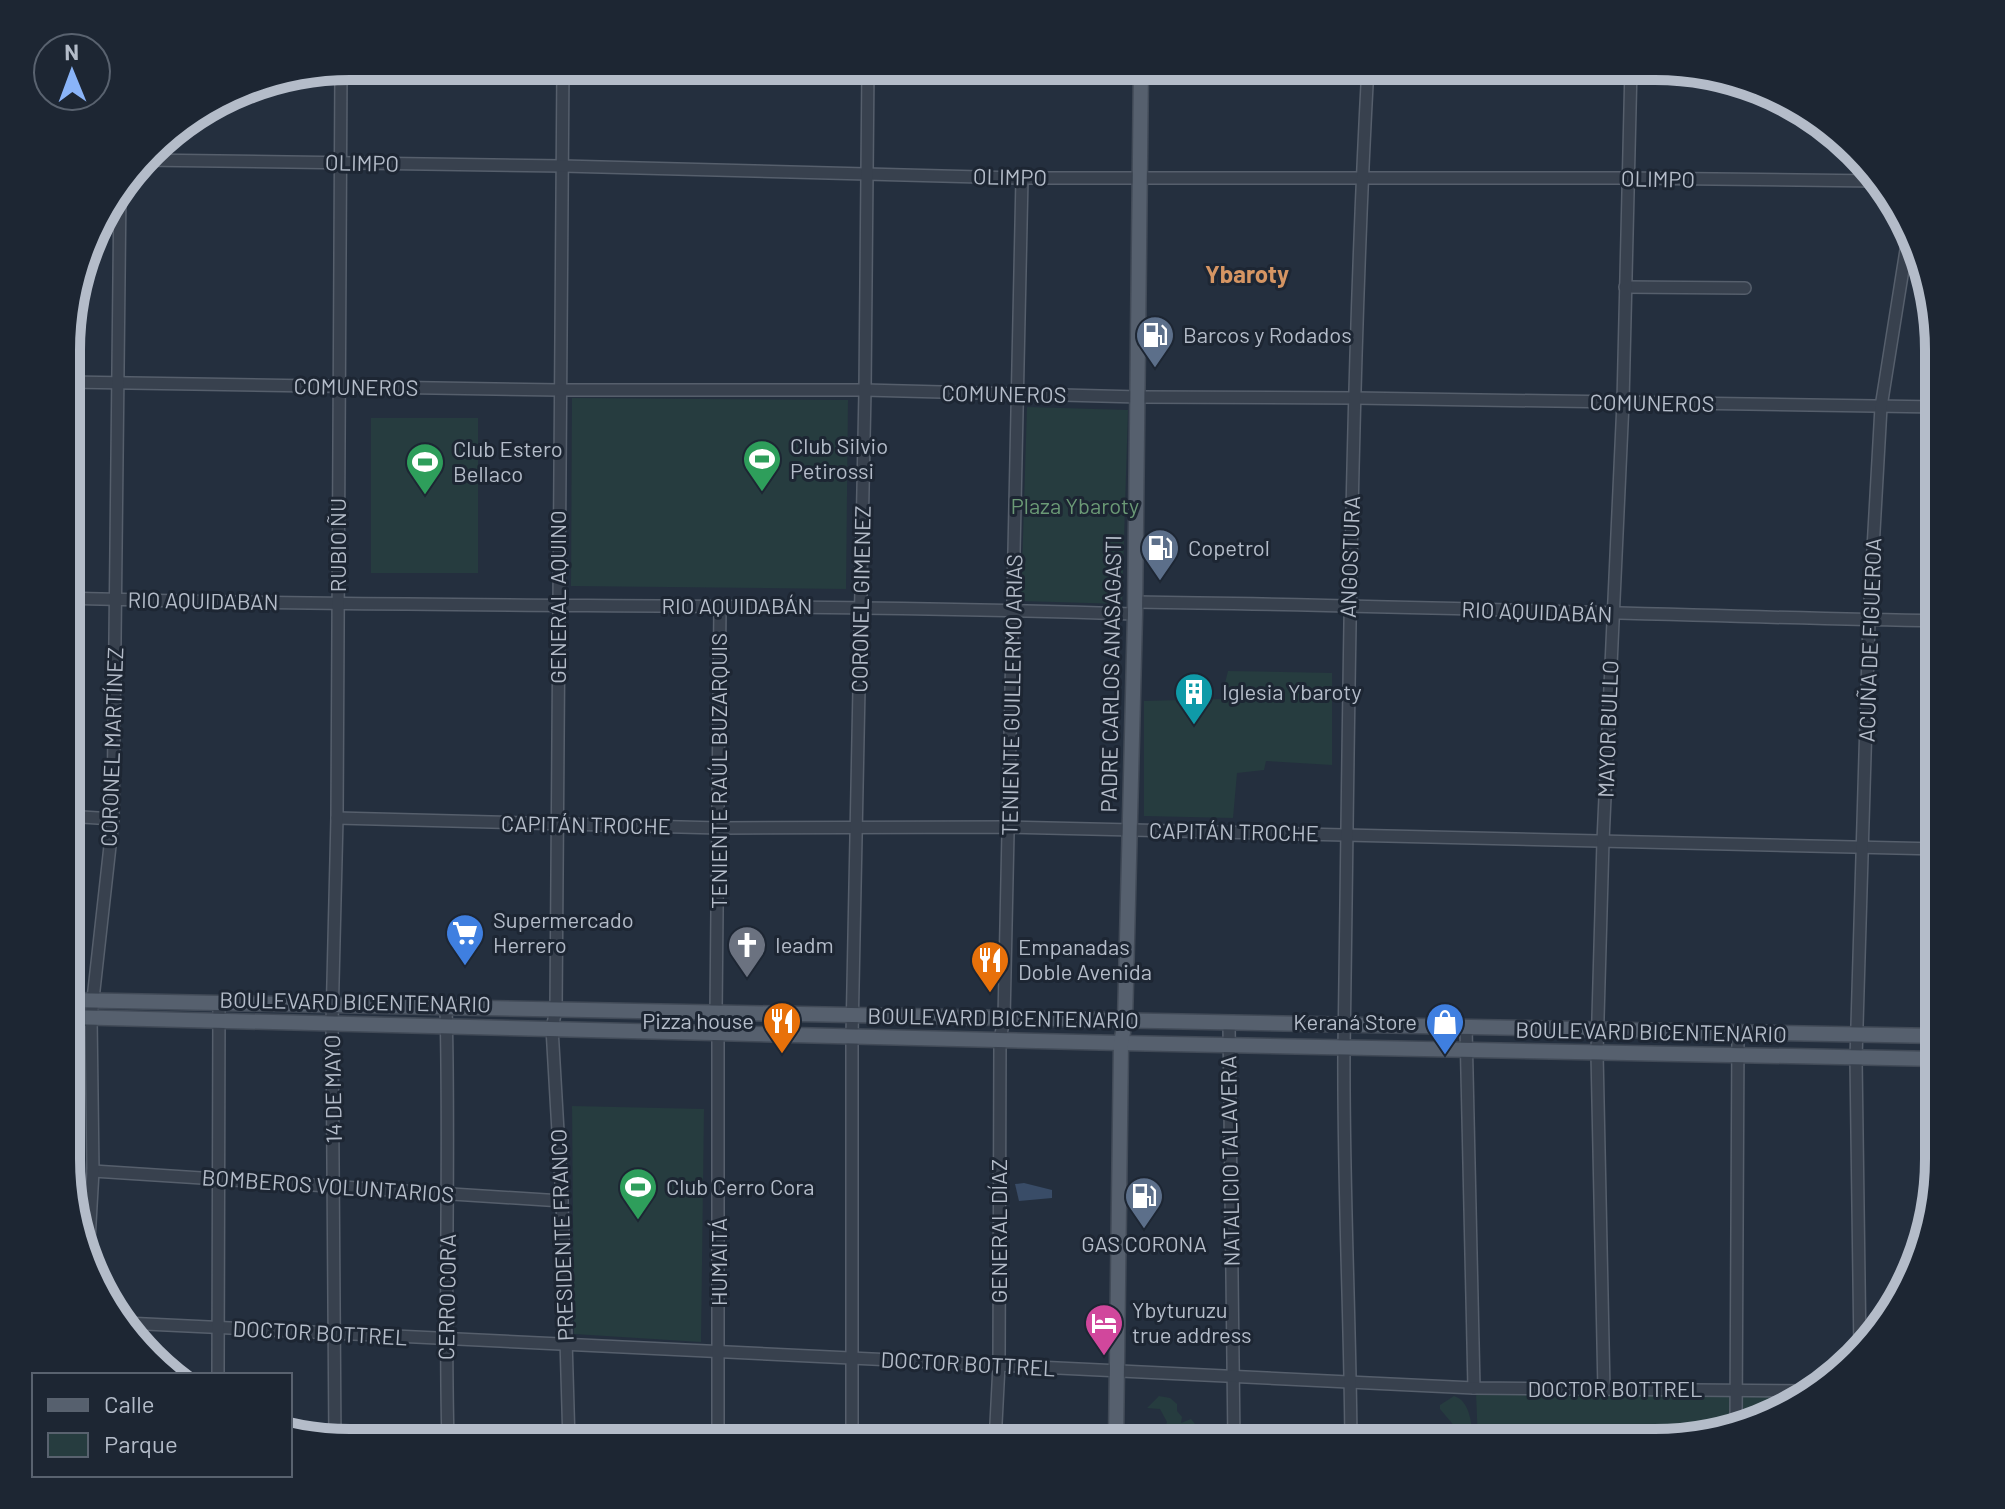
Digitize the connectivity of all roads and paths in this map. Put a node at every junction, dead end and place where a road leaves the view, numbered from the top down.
1 (341, 81) edge
2 (563, 81) edge
3 (868, 81) edge
4 (1141, 81) edge
5 (1367, 81) edge
6 (1630, 81) edge
7 (159, 160) edge
8 (339, 162) junction
9 (563, 166) junction
10 (869, 173) junction
11 (1362, 177) junction
12 (1022, 178) junction
13 (1139, 178) junction
14 (1627, 178) junction
15 (1865, 181) edge
16 (120, 209) edge
17 (1906, 252) edge
18 (1625, 287) junction
19 (1745, 288) dead end
20 (80, 382) edge
21 (119, 382) junction
22 (339, 387) junction
23 (559, 390) junction
24 (865, 390) junction
25 (1019, 395) junction
26 (1139, 397) junction
27 (1355, 398) junction
28 (1623, 402) junction
29 (1881, 407) junction
30 (1925, 407) edge
31 (80, 598) edge
32 (117, 599) junction
33 (338, 604) junction
34 (1349, 604) junction
35 (557, 605) junction
36 (720, 606) junction
37 (860, 607) junction
38 (1136, 608) junction
39 (1015, 610) junction
40 (1613, 615) junction
41 (1869, 620) junction
42 (1925, 621) edge
43 (81, 817) edge
44 (337, 818) junction
45 (113, 819) junction
46 (557, 825) junction
47 (857, 827) junction
48 (1009, 827) junction
49 (719, 828) junction
50 (1130, 830) junction
51 (1345, 835) junction
52 (1603, 841) junction
53 (1862, 847) junction
54 (1924, 849) edge
55 (81, 1001) edge
56 (92, 1001) junction
57 (219, 1004) junction
58 (333, 1006) junction
59 (446, 1008) junction
60 (556, 1010) junction
61 (716, 1013) junction
62 (853, 1016) junction
63 (81, 1017) edge
64 (91, 1017) junction
65 (1004, 1019) junction
66 (219, 1020) junction
67 (1125, 1022) junction
68 (332, 1023) junction
69 (1229, 1024) junction
70 (447, 1026) junction
71 (1346, 1026) junction
72 (552, 1028) junction
73 (1466, 1028) junction
74 (1598, 1031) junction
75 (718, 1033) junction
76 (1738, 1034) junction
77 (852, 1036) junction
78 (1857, 1036) junction
79 (1924, 1036) edge
80 (1000, 1039) junction
81 (1121, 1043) junction
82 (1229, 1045) junction
83 (1344, 1047) junction
84 (1467, 1050) junction
85 (1597, 1053) junction
86 (1740, 1056) junction
87 (1856, 1059) junction
88 (1924, 1059) edge
89 (93, 1171) junction
90 (217, 1178) junction
91 (335, 1186) junction
92 (449, 1194) junction
93 (562, 1201) junction
94 (90, 1231) edge
95 (136, 1324) edge
96 (218, 1328) junction
97 (335, 1333) junction
98 (1860, 1335) edge
99 (445, 1340) junction
100 (566, 1345) junction
101 (719, 1352) junction
102 (852, 1358) junction
103 (999, 1365) junction
104 (1117, 1371) junction
105 (218, 1373) edge
106 (1233, 1376) junction
107 (1351, 1382) junction
108 (1474, 1388) junction
109 (1736, 1390) junction
110 (1604, 1391) junction
111 (1793, 1391) edge
112 (1736, 1416) edge
113 (335, 1428) edge
114 (448, 1428) edge
115 (569, 1428) edge
116 (718, 1428) edge
117 (852, 1428) edge
118 (996, 1429) edge
119 (1116, 1429) edge
120 (1234, 1429) edge
121 (1351, 1429) edge

1 - 8 street, RUBIO ÑU
2 - 9 street, GENERAL AQUINO
3 - 10 street, CORONEL GIMENEZ
4 - 13 main road, PADRE CARLOS ANASAGASTI
5 - 11 street, ANGOSTURA
6 - 14 street, MAYOR BULLO
7 - 8 street, OLIMPO
8 - 9 street, OLIMPO
8 - 22 street, RUBIO ÑU
9 - 10 street, OLIMPO
9 - 23 street, GENERAL AQUINO
10 - 12 street, OLIMPO
10 - 24 street, CORONEL GIMENEZ
11 - 13 street, OLIMPO
11 - 14 street, OLIMPO
11 - 27 street, ANGOSTURA
12 - 13 street, OLIMPO
12 - 25 street, TENIENTE GUILLERMO ARIAS
13 - 26 main road, PADRE CARLOS ANASAGASTI
14 - 15 street, OLIMPO
14 - 18 street, MAYOR BULLO
16 - 21 street, CORONEL MARTÍNEZ
17 - 29 street, ACUÑA DE FIGUEROA
18 - 19 street
18 - 28 street, MAYOR BULLO
20 - 21 street, COMUNEROS
21 - 22 street, COMUNEROS
21 - 32 street, CORONEL MARTÍNEZ
22 - 23 street, COMUNEROS
22 - 33 street, RUBIO ÑU
23 - 24 street, COMUNEROS
23 - 35 street, GENERAL AQUINO
24 - 25 street, COMUNEROS
24 - 37 street, CORONEL GIMENEZ
25 - 26 street, COMUNEROS
25 - 39 street, TENIENTE GUILLERMO ARIAS
26 - 27 street, COMUNEROS
26 - 38 main road, PADRE CARLOS ANASAGASTI
27 - 28 street, COMUNEROS
27 - 34 street, ANGOSTURA
28 - 29 street, COMUNEROS
28 - 40 street, MAYOR BULLO
29 - 30 street, COMUNEROS
29 - 41 street, ACUÑA DE FIGUEROA
31 - 32 street, RIO AQUIDABAN
32 - 33 street, RIO AQUIDABAN
32 - 45 street, CORONEL MARTÍNEZ
33 - 35 street, RIO AQUIDABÁN
33 - 44 street, RUBIO ÑU
34 - 38 street, RIO AQUIDABÁN
34 - 40 street, RIO AQUIDABÁN
34 - 51 street, ANGOSTURA
35 - 36 street, RIO AQUIDABÁN
35 - 46 street, GENERAL AQUINO
36 - 37 street, RIO AQUIDABÁN
36 - 49 street, TENIENTE RAÚL BUZARQUIS
37 - 39 street, RIO AQUIDABÁN
37 - 47 street, CORONEL GIMENEZ
38 - 39 street, RIO AQUIDABÁN
38 - 50 main road, PADRE CARLOS ANASAGASTI
39 - 48 street, TENIENTE GUILLERMO ARIAS
40 - 41 street, RIO AQUIDABÁN
40 - 52 street, MAYOR BULLO
41 - 42 street, RIO AQUIDABÁN
41 - 53 street, ACUÑA DE FIGUEROA
43 - 45 street
44 - 46 street, CAPITÁN TROCHE
44 - 58 street, RUBIO ÑU
45 - 56 street, CORONEL MARTÍNEZ
46 - 49 street, CAPITÁN TROCHE
46 - 60 street, GENERAL AQUINO
47 - 48 street, CAPITÁN TROCHE
47 - 49 street, CAPITÁN TROCHE
47 - 62 street, CORONEL GIMENEZ
48 - 50 street, CAPITÁN TROCHE
48 - 65 street, TENIENTE GUILLERMO ARIAS
49 - 61 street, TENIENTE RAÚL BUZARQUIS
50 - 51 street, CAPITÁN TROCHE
50 - 67 main road, PADRE CARLOS ANASAGASTI
51 - 52 street, CAPITÁN TROCHE
51 - 71 street, ANGOSTURA
52 - 53 street, CAPITÁN TROCHE
52 - 74 street, MAYOR BULLO
53 - 54 street, CAPITÁN TROCHE
53 - 78 street, ACUÑA DE FIGUEROA
55 - 56 main road, BOULEVARD BICENTENARIO
56 - 57 main road, BOULEVARD BICENTENARIO
56 - 64 street, CORONEL MARTÍNEZ
57 - 58 main road, BOULEVARD BICENTENARIO
57 - 66 street
58 - 59 main road, BOULEVARD BICENTENARIO
58 - 68 street, RUBIO ÑU
59 - 60 main road, BOULEVARD BICENTENARIO
59 - 70 street, CERRO CORA
60 - 61 main road, BOULEVARD BICENTENARIO
60 - 72 street, GENERAL AQUINO
61 - 62 main road, BOULEVARD BICENTENARIO
61 - 75 street, TENIENTE RAÚL BUZARQUIS
62 - 65 main road, BOULEVARD BICENTENARIO
62 - 77 street, CORONEL GIMENEZ
63 - 64 main road, BOULEVARD BICENTENARIO
64 - 66 main road, BOULEVARD BICENTENARIO
64 - 89 street, CORONEL MARTÍNEZ
65 - 67 main road, BOULEVARD BICENTENARIO
65 - 80 street, GENERAL DÍAZ
66 - 68 main road, BOULEVARD BICENTENARIO
66 - 90 street
67 - 69 main road, BOULEVARD BICENTENARIO
67 - 81 main road, PADRE CARLOS ANASAGASTI
68 - 70 main road, BOULEVARD BICENTENARIO
68 - 91 street, 14 DE MAYO
69 - 71 main road, BOULEVARD BICENTENARIO
69 - 82 street, NATALICIO TALAVERA
70 - 72 main road, BOULEVARD BICENTENARIO
70 - 92 street, CERRO CORA
71 - 73 main road, BOULEVARD BICENTENARIO
71 - 83 street, ANGOSTURA
72 - 75 main road, BOULEVARD BICENTENARIO
72 - 93 street, PRESIDENTE FRANCO
73 - 74 main road, BOULEVARD BICENTENARIO
73 - 84 street
74 - 76 main road, BOULEVARD BICENTENARIO
74 - 85 street, MAYOR BULLO
75 - 77 main road, BOULEVARD BICENTENARIO
75 - 101 street, HUMAITÁ
76 - 78 main road, BOULEVARD BICENTENARIO
76 - 86 street
77 - 80 main road, BOULEVARD BICENTENARIO
77 - 102 street, CORONEL GIMENEZ
78 - 79 main road, BOULEVARD BICENTENARIO
78 - 87 street, ACUÑA DE FIGUEROA
80 - 81 main road, BOULEVARD BICENTENARIO
80 - 103 street, GENERAL DÍAZ
81 - 82 main road, BOULEVARD BICENTENARIO
81 - 104 main road, PADRE CARLOS ANASAGASTI
82 - 83 main road, BOULEVARD BICENTENARIO
82 - 106 street, NATALICIO TALAVERA
83 - 84 main road, BOULEVARD BICENTENARIO
83 - 107 street, ANGOSTURA
84 - 85 main road, BOULEVARD BICENTENARIO
84 - 108 street
85 - 86 main road, BOULEVARD BICENTENARIO
85 - 110 street, MAYOR BULLO
86 - 87 main road, BOULEVARD BICENTENARIO
86 - 109 street
87 - 88 main road, BOULEVARD BICENTENARIO
87 - 98 street, ACUÑA DE FIGUEROA
89 - 90 street, BOMBEROS VOLUNTARIOS
89 - 94 street, CORONEL MARTÍNEZ
90 - 91 street, BOMBEROS VOLUNTARIOS
90 - 96 street
91 - 92 street, BOMBEROS VOLUNTARIOS
91 - 97 street, 14 DE MAYO
92 - 93 street, BOMBEROS VOLUNTARIOS
92 - 99 street, CERRO CORA
93 - 100 street, PRESIDENTE FRANCO
95 - 96 street, DOCTOR BOTTREL
96 - 97 street, DOCTOR BOTTREL
96 - 105 street
97 - 99 street, DOCTOR BOTTREL
97 - 113 street, 14 DE MAYO
99 - 100 street, DOCTOR BOTTREL
99 - 114 street, CERRO CORA
100 - 101 street, DOCTOR BOTTREL
100 - 115 street, PRESIDENTE FRANCO
101 - 102 street, DOCTOR BOTTREL
101 - 116 street, HUMAITÁ
102 - 103 street, DOCTOR BOTTREL
102 - 117 street, CORONEL GIMENEZ
103 - 104 street, DOCTOR BOTTREL
103 - 118 street, GENERAL DÍAZ
104 - 106 street, DOCTOR BOTTREL
104 - 119 main road, PADRE CARLOS ANASAGASTI
106 - 107 street, DOCTOR BOTTREL
106 - 120 street, NATALICIO TALAVERA
107 - 108 street, DOCTOR BOTTREL
107 - 121 street, ANGOSTURA
108 - 110 street, DOCTOR BOTTREL
109 - 110 street, DOCTOR BOTTREL
109 - 111 street, DOCTOR BOTTREL
109 - 112 street

